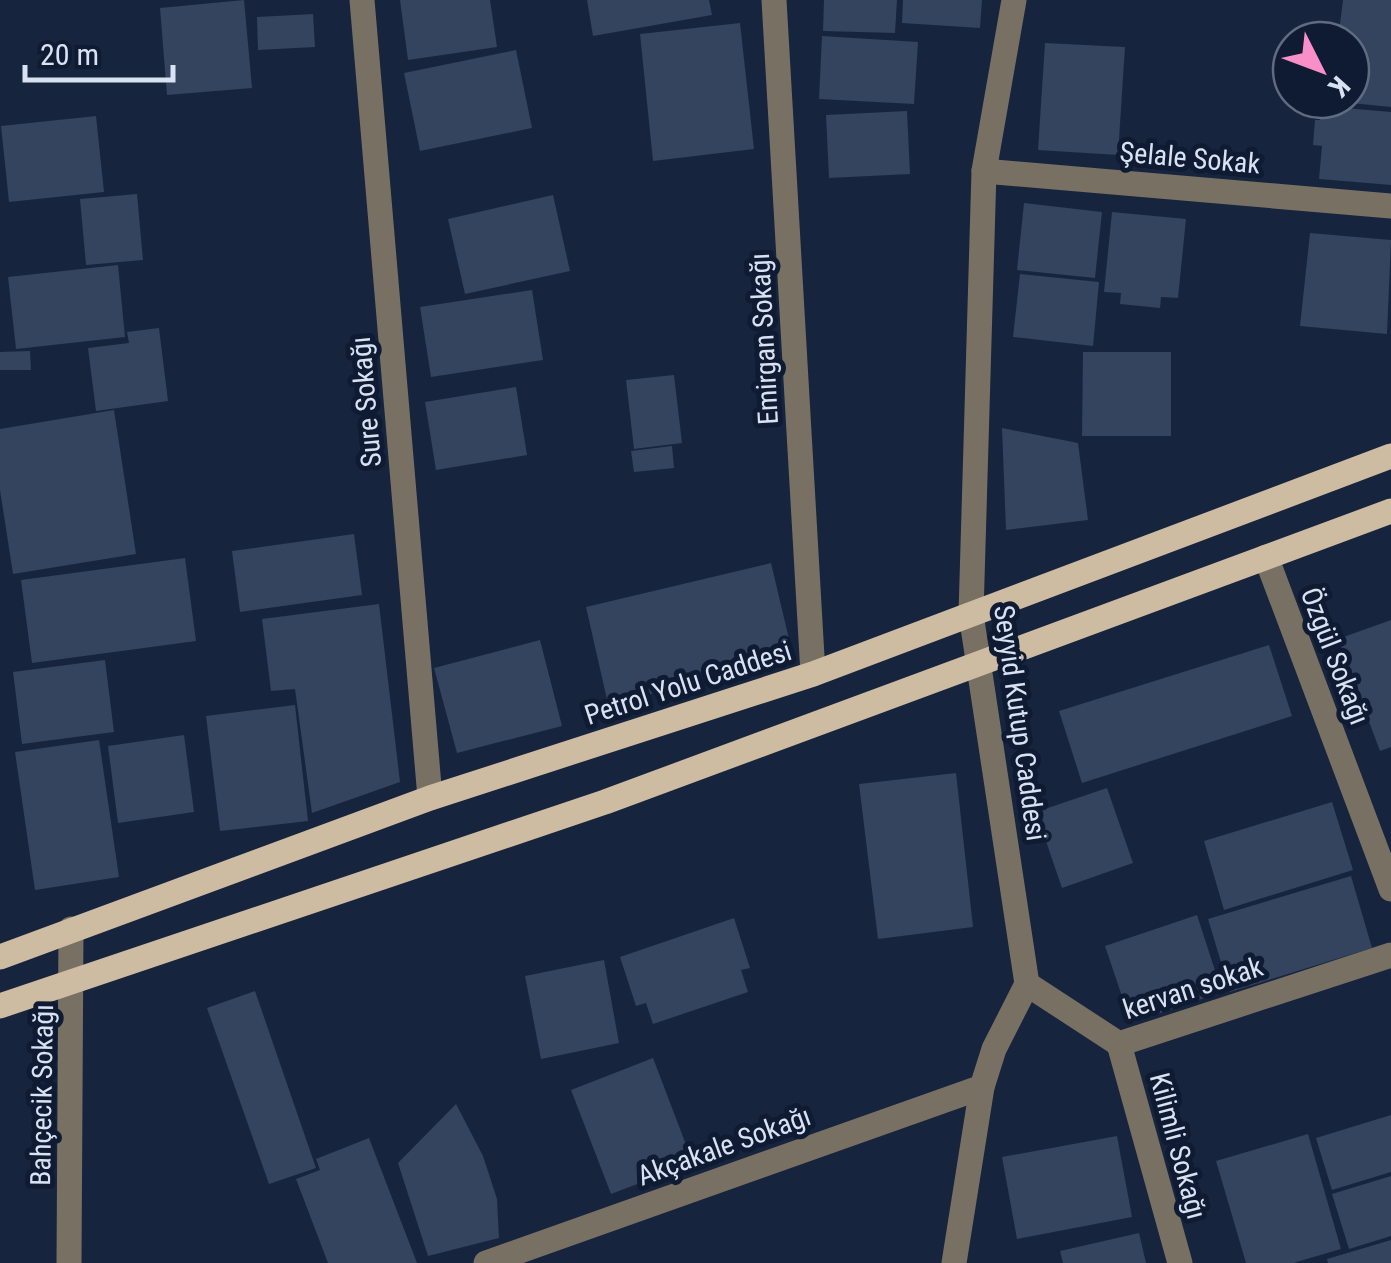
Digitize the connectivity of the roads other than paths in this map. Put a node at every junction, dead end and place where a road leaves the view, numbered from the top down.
1 (362, 0) edge
2 (774, 0) edge
3 (1014, 0) edge
4 (984, 171) junction
5 (1391, 206) edge
6 (1391, 456) edge
7 (1391, 512) edge
8 (1266, 557) junction
9 (971, 614) junction
10 (978, 663) junction
11 (813, 674) junction
12 (430, 798) junction
13 (1391, 889) edge
14 (70, 928) junction
15 (1391, 955) edge
16 (0, 957) edge
17 (74, 982) junction
18 (1027, 984) junction
19 (0, 1006) edge
20 (1120, 1044) junction
21 (982, 1086) junction
22 (69, 1263) edge
23 (486, 1263) edge
24 (954, 1263) edge
25 (1180, 1263) edge

1 - 12 street, Sure Sokağı
2 - 11 street, Emirgan Sokağı
3 - 4 street, Seyyid Kutup Caddesi
4 - 5 street, Şelale Sokak
4 - 9 street, Seyyid Kutup Caddesi
6 - 9 main road, Petrol Yolu Caddesi
7 - 8 main road
8 - 10 main road
8 - 13 street, Özgül Sokağı
9 - 10 street, Seyyid Kutup Caddesi
9 - 11 main road, Petrol Yolu Caddesi
10 - 17 main road
10 - 18 street, Seyyid Kutup Caddesi
11 - 12 main road, Petrol Yolu Caddesi
12 - 14 main road, Petrol Yolu Caddesi
14 - 16 main road, Petrol Yolu Caddesi
14 - 17 street, Bahçecik Sokağı
15 - 20 street, kervan sokak
17 - 19 main road
17 - 22 street, Bahçecik Sokağı
18 - 20 street, kervan sokak
18 - 21 street
20 - 25 street, Kilimli Sokağı
21 - 23 street, Akçakale Sokağı
21 - 24 street

